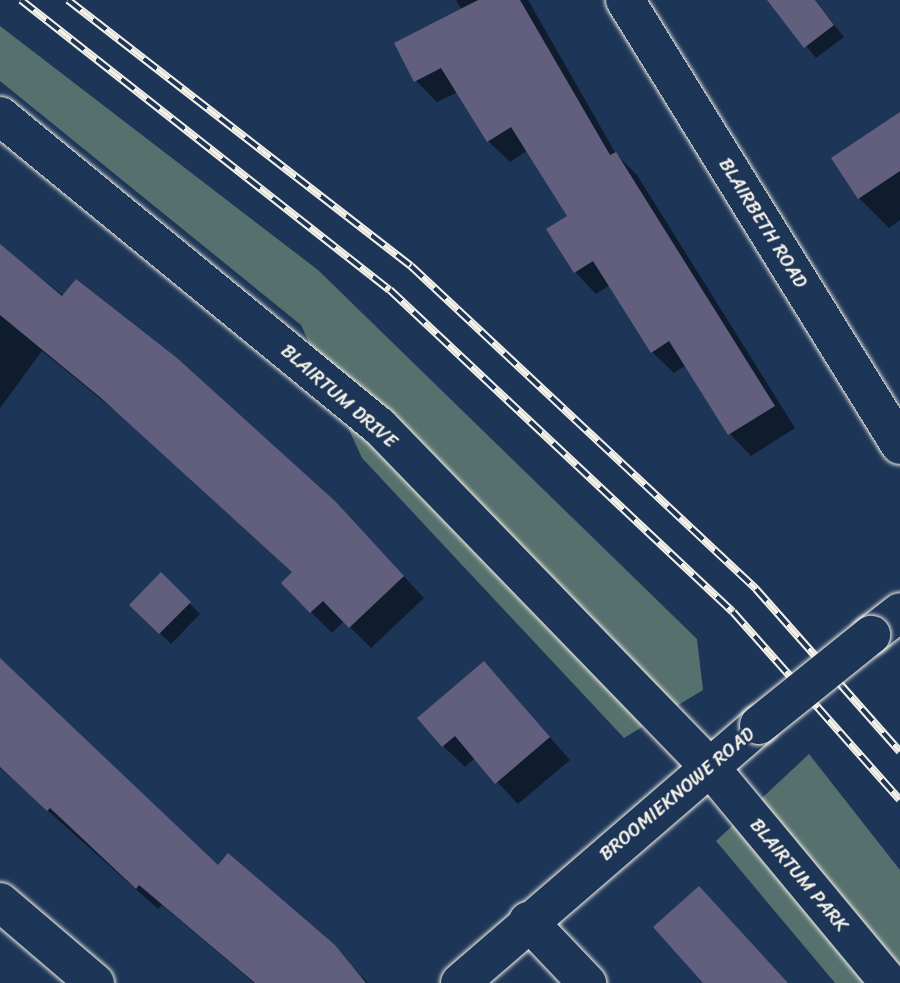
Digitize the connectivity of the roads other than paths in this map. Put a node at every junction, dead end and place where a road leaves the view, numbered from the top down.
1 (625, 0) edge
2 (0, 116) edge
3 (900, 445) edge
4 (886, 623) edge
5 (709, 766) junction
6 (0, 902) edge
7 (528, 921) junction
8 (95, 983) edge
9 (460, 983) edge
10 (587, 983) edge
11 (889, 983) edge

1 - 3 street, BLAIRBETH ROAD
2 - 5 street, BLAIRTUM DRIVE
4 - 5 street, BROOMIEKNOWE ROAD, bridge
5 - 7 street, BROOMIEKNOWE ROAD
5 - 11 street, BLAIRTUM PARK
6 - 8 street
7 - 9 street, BROOMIEKNOWE ROAD
7 - 10 street

